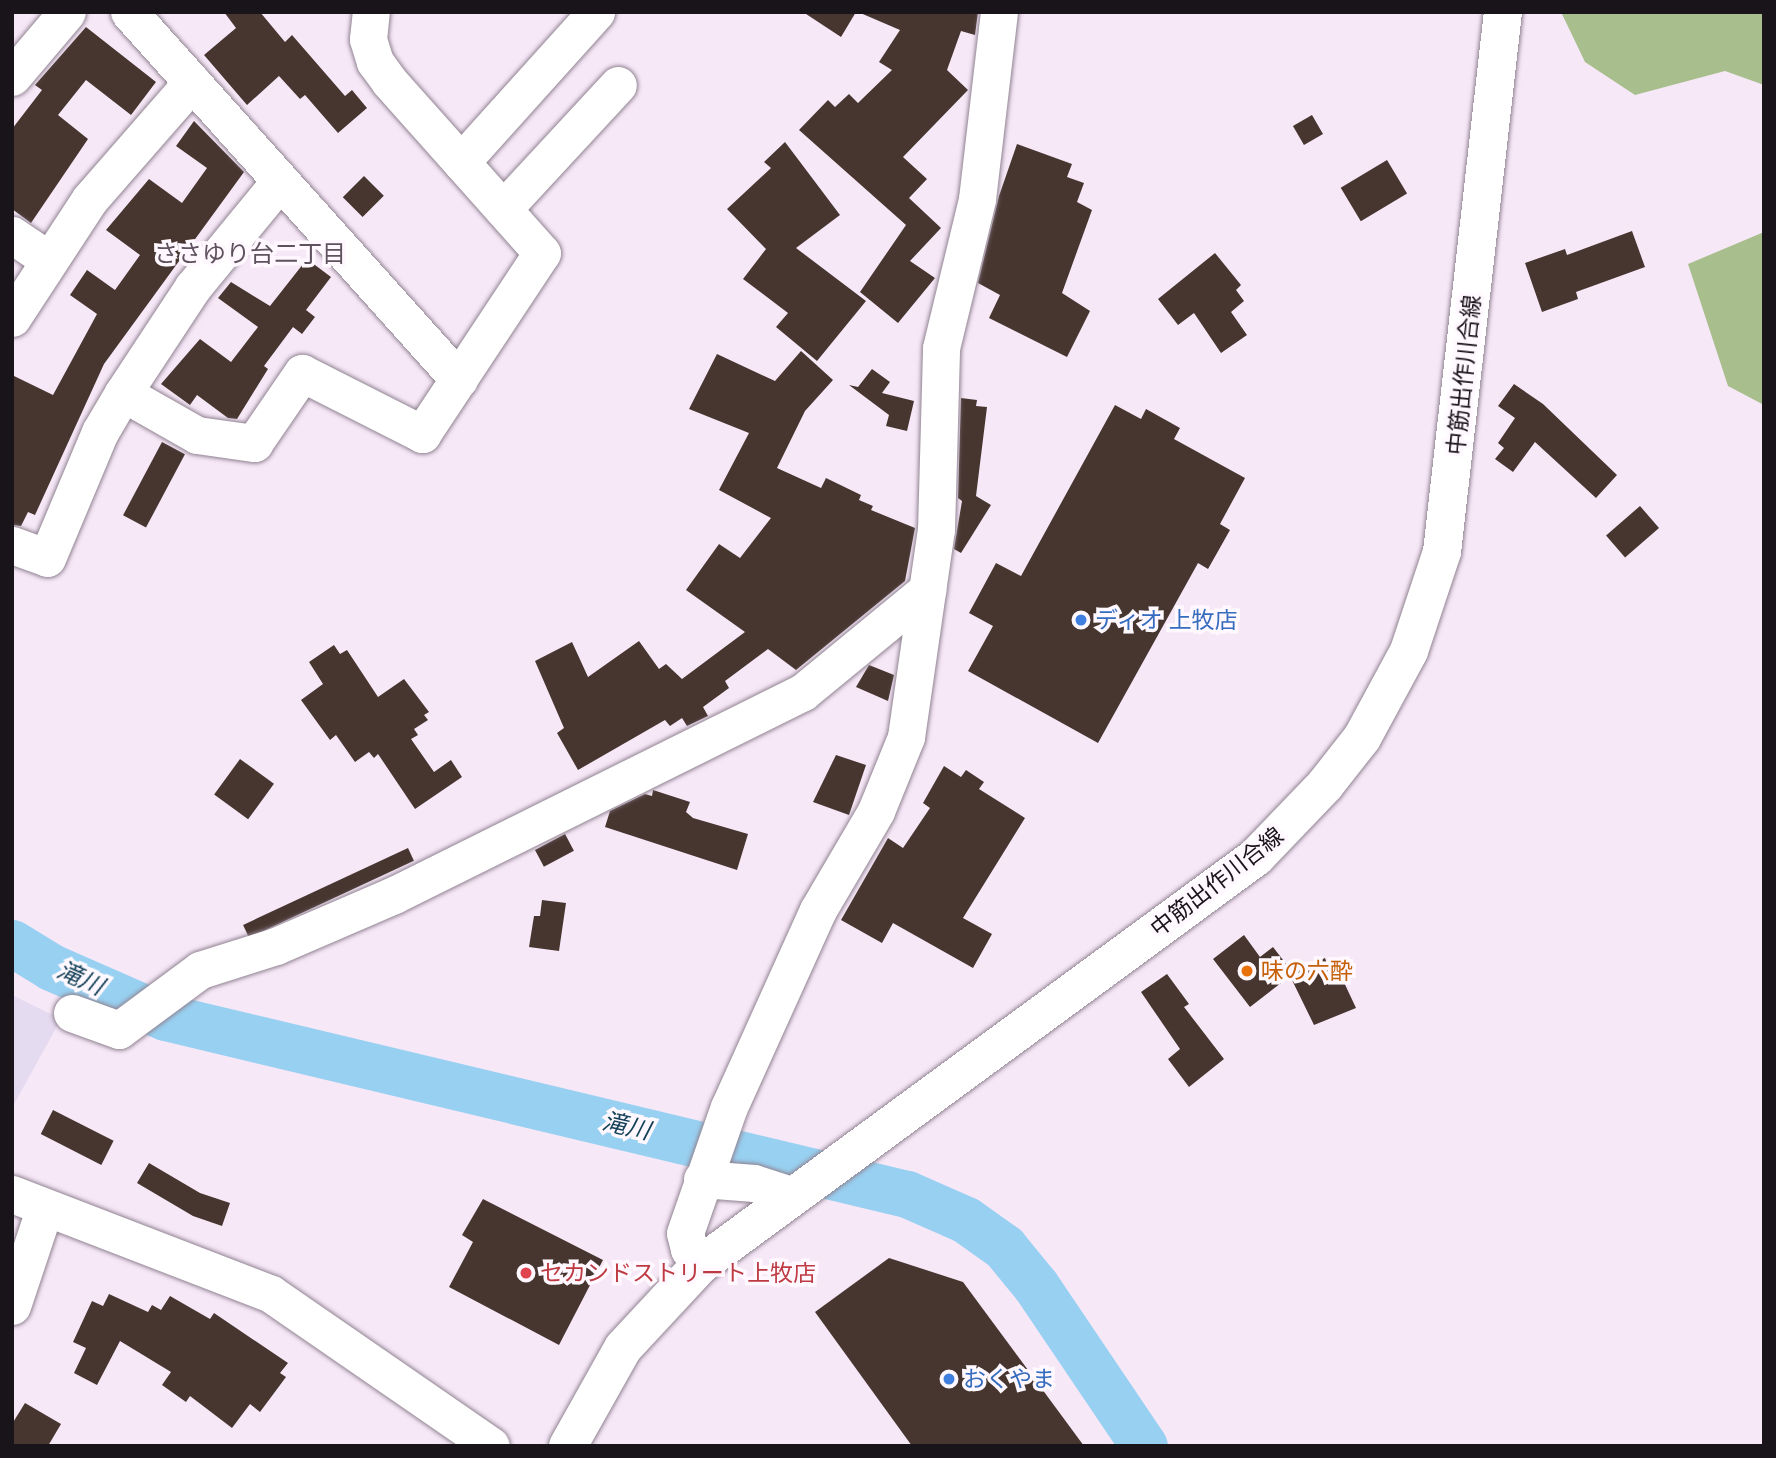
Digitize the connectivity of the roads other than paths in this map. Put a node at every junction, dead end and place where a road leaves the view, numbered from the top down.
1 (67, 12) edge
2 (129, 12) edge
3 (371, 12) edge
4 (596, 12) edge
5 (999, 12) edge
6 (1503, 12) edge
7 (12, 77) edge
8 (192, 82) junction
9 (618, 85) dead end
10 (461, 162) junction
11 (280, 181) junction
12 (503, 209) junction
13 (12, 235) edge
14 (49, 260) junction
15 (12, 317) edge
16 (458, 380) junction
17 (123, 393) junction
18 (12, 545) edge
19 (927, 590) junction
20 (72, 1013) dead end
21 (702, 1179) junction
22 (12, 1194) edge
23 (792, 1195) junction
24 (46, 1207) junction
25 (700, 1265) junction
26 (12, 1306) edge
27 (491, 1446) edge
28 (568, 1446) edge

1 - 7 street
2 - 8 street
3 - 10 street
4 - 10 street
5 - 19 street
6 - 23 main road, 中筋出作川合線
8 - 11 street
8 - 14 street
9 - 12 street
10 - 12 street
11 - 16 street
11 - 17 street
12 - 16 street
13 - 14 street
14 - 15 street
16 - 17 street
17 - 18 street
19 - 20 street
19 - 21 street
21 - 23 street
21 - 25 street
22 - 24 street
23 - 25 main road, 中筋出作川合線
24 - 26 street
24 - 27 street
25 - 28 main road, 中筋出作川合線

